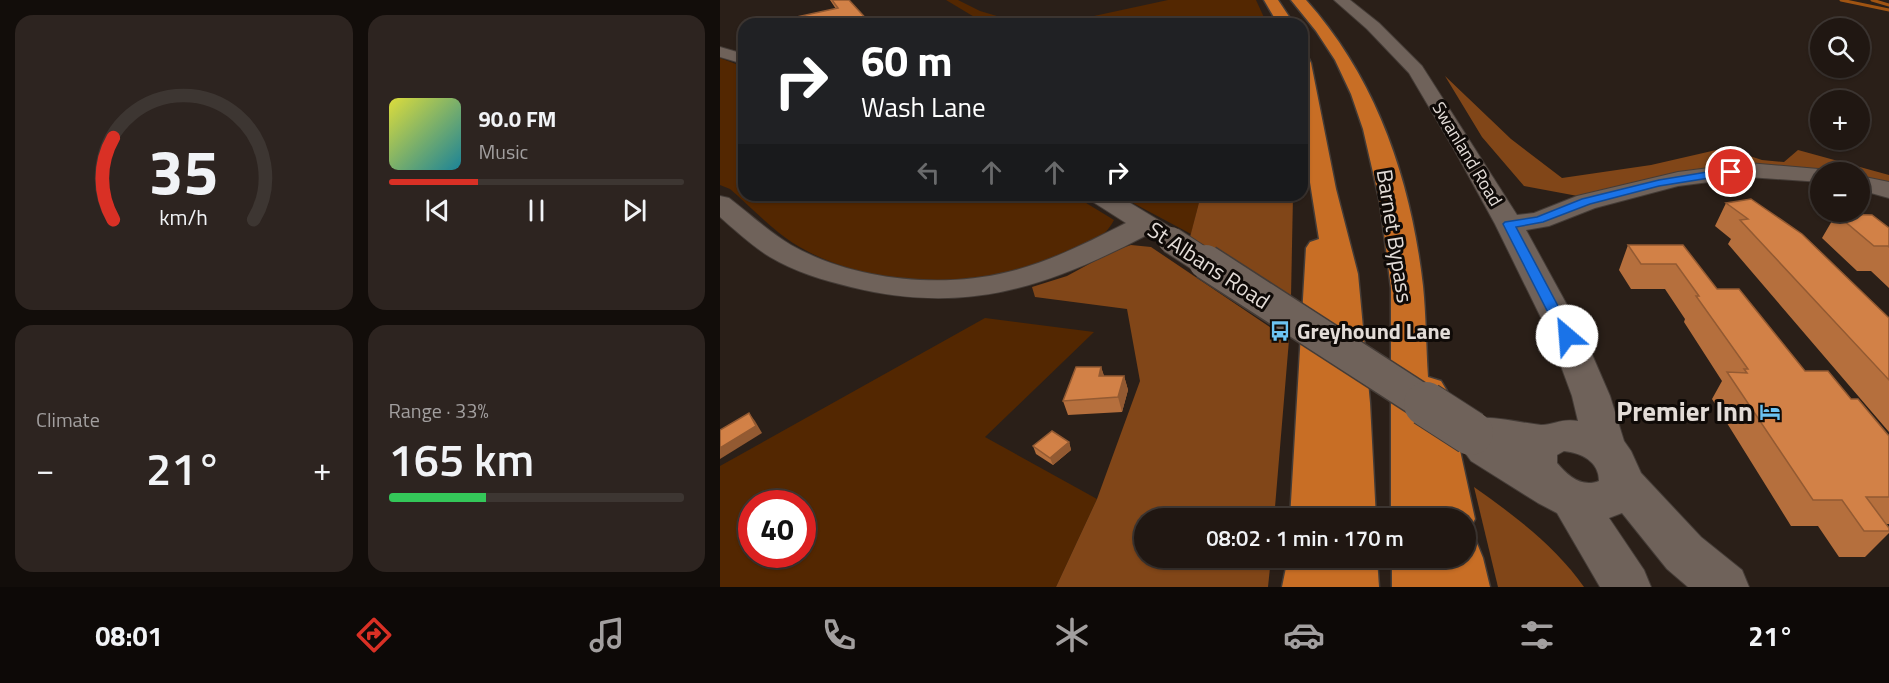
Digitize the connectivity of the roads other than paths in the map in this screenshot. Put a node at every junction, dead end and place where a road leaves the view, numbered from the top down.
1 (1271, 0) edge
2 (1298, 0) edge
3 (1341, 0) edge
4 (1282, 18) edge
5 (738, 49) edge
6 (720, 52) edge
7 (738, 57) edge
8 (1308, 99) edge
9 (1810, 174) edge
10 (1870, 185) edge
11 (1323, 189) junction
12 (1889, 190) edge
13 (1109, 201) edge
14 (720, 204) edge
15 (1509, 224) junction
16 (1158, 232) junction
17 (1406, 280) junction
18 (1471, 433) junction
19 (1587, 452) junction
20 (1565, 496) junction
21 (1314, 508) edge
22 (1352, 508) edge
23 (1415, 508) edge
24 (1449, 508) edge
25 (1311, 568) edge
26 (1352, 568) edge
27 (1417, 568) edge
28 (1460, 568) edge
29 (1308, 587) edge
30 (1353, 587) edge
31 (1418, 587) edge
32 (1464, 587) edge
33 (1627, 587) edge
34 (1725, 587) edge

1 - 4 highway
2 - 17 highway, Barnet Bypass
3 - 15 street, Swanland Road
5 - 6 street
6 - 7 street
8 - 11 highway
9 - 15 street
10 - 12 street
11 - 21 highway
11 - 22 highway
13 - 16 street, St Albans Road
14 - 16 street
15 - 19 street, Swanland Road
16 - 18 street, St Albans Road, bridge
17 - 23 highway, Barnet Bypass
17 - 24 highway
18 - 19 street
18 - 20 street, St Albans Road
19 - 20 street
19 - 20 street
19 - 34 street
20 - 33 street
25 - 29 highway
26 - 30 highway
27 - 31 highway
28 - 32 highway

